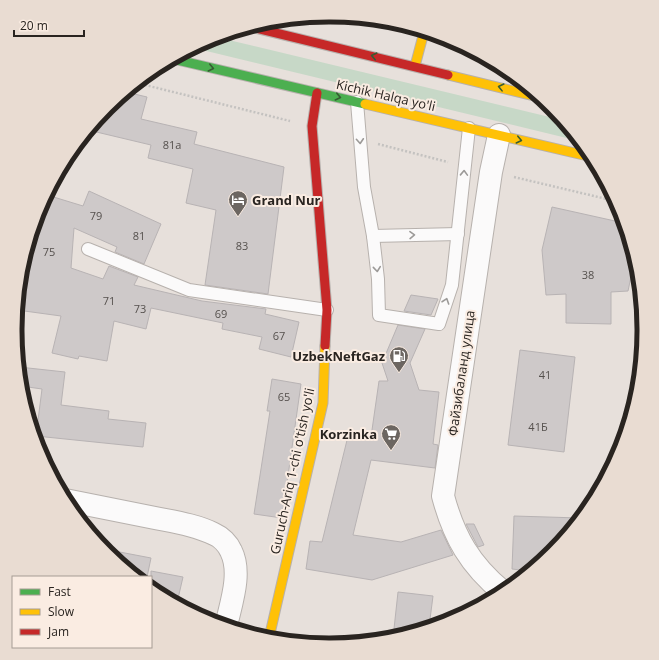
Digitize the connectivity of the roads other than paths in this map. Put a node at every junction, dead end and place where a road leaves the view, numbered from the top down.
1 (263, 30) edge
2 (422, 37) edge
3 (182, 60) edge
4 (414, 66) junction
5 (317, 93) junction
6 (525, 93) edge
7 (357, 102) junction
8 (469, 128) junction
9 (499, 135) junction
10 (582, 155) edge
11 (458, 234) junction
12 (373, 236) junction
13 (88, 249) dead end
14 (327, 310) junction
15 (75, 502) edge
16 (498, 587) edge
17 (227, 620) edge
18 (270, 632) edge

4 -> 1 main road
2 - 4 main road
3 -> 5 main road, Kichik Halqa yo'li
6 -> 4 main road
5 -> 7 main road, Kichik Halqa yo'li
5 - 14 main road, Guruch-Ariq 1-chi o'tish yo'li
7 - 8 main road, Kichik Halqa yo'li
7 -> 12 lane
8 - 9 main road, Kichik Halqa yo'li
11 -> 8 lane
9 -> 10 main road, Kichik Halqa yo'li
9 - 16 street, Файзибаланд улица
12 -> 11 lane
12 -> 11 lane
13 - 14 lane
14 - 18 main road, Guruch-Ariq 1-chi o'tish yo'li
15 - 17 street

